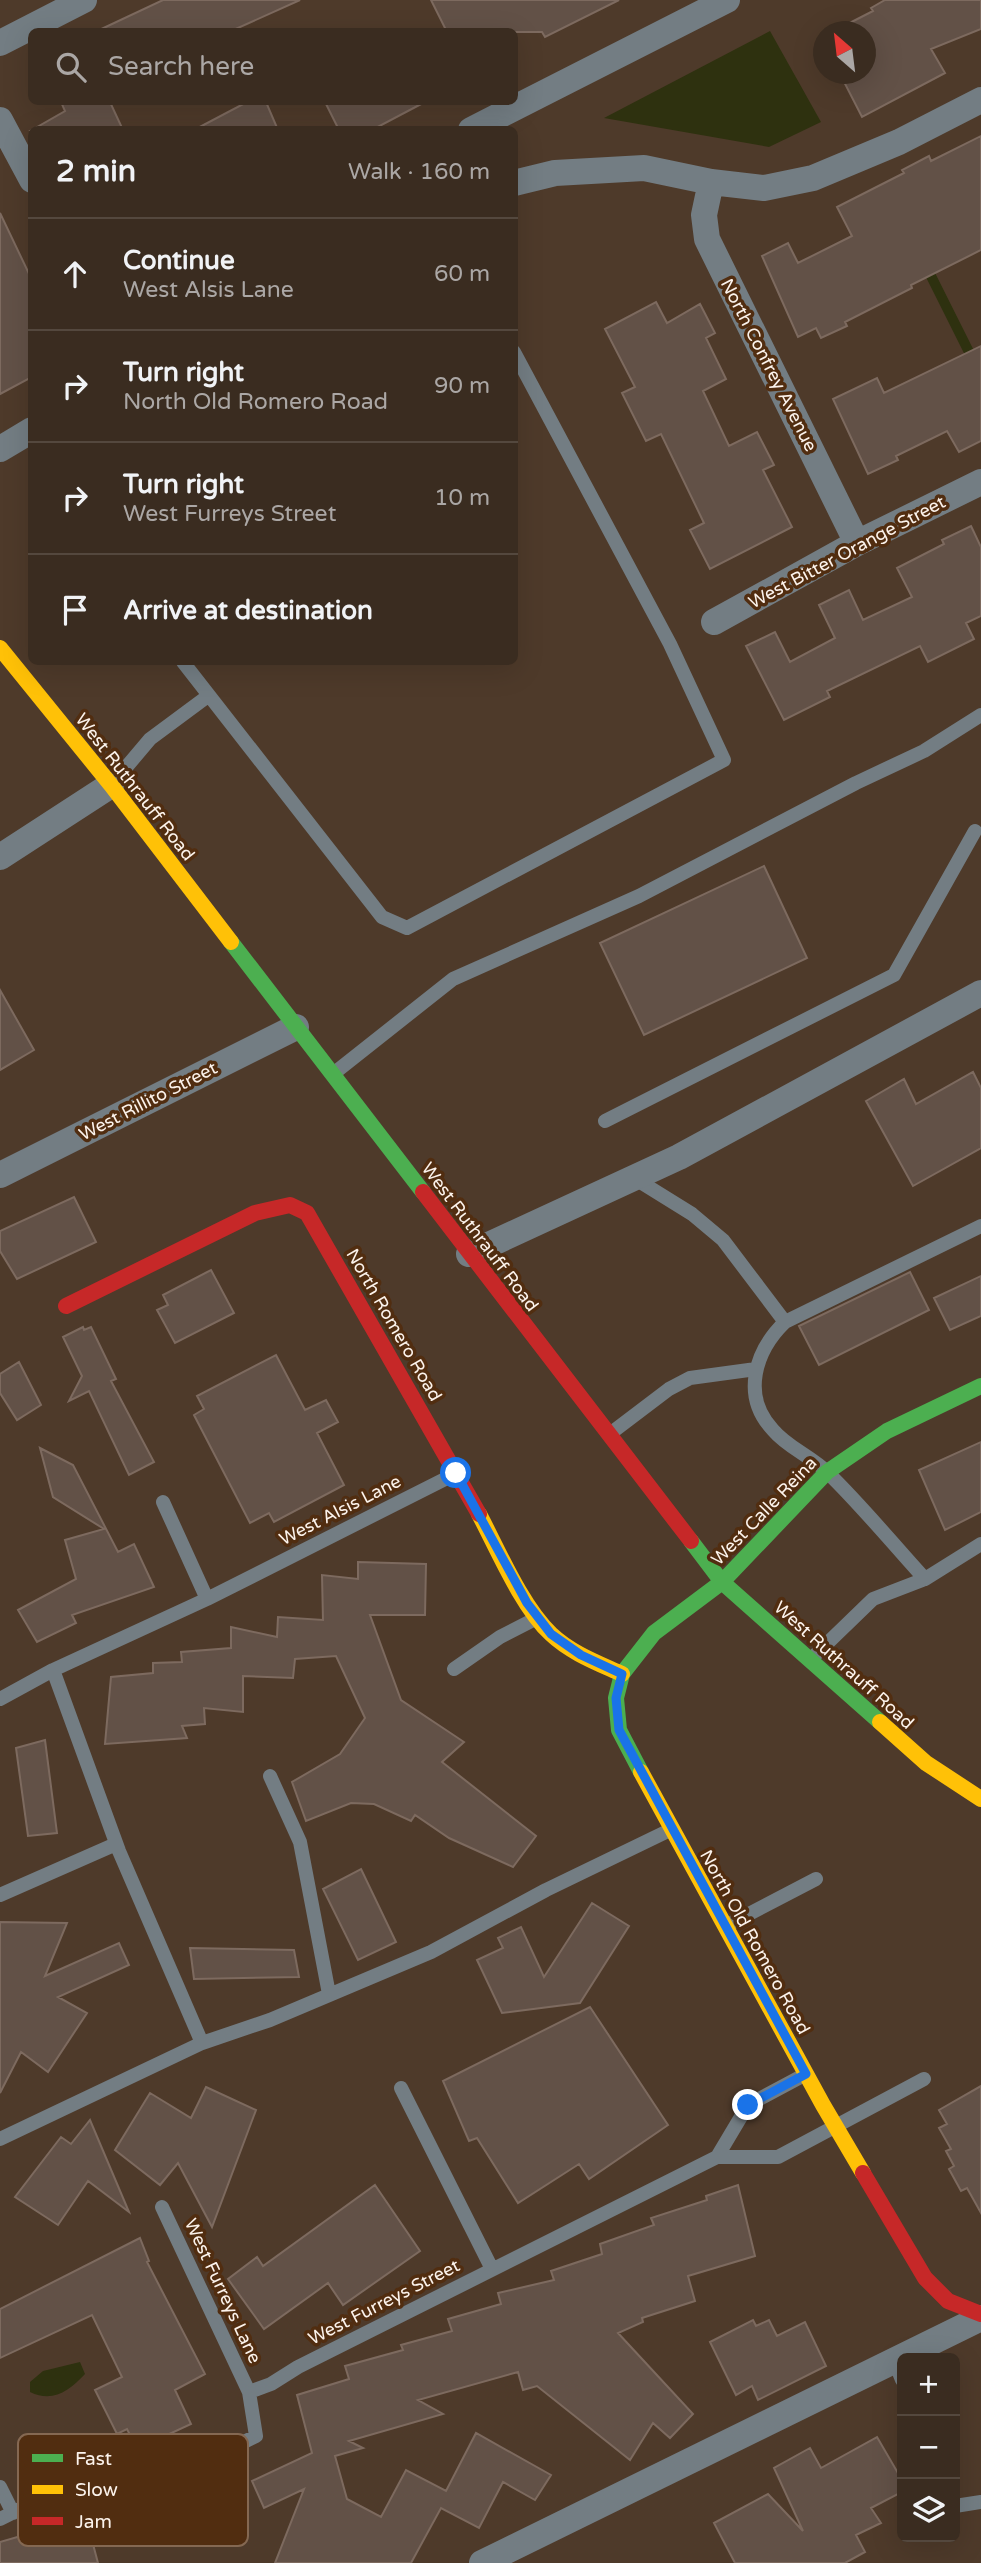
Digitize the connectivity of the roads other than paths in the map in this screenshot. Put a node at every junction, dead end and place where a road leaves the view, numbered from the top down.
1 (85, 0) edge
2 (727, 0) edge
3 (30, 28) edge
4 (28, 29) edge
5 (0, 43) edge
6 (981, 100) edge
7 (0, 120) edge
8 (479, 126) edge
9 (28, 172) edge
10 (518, 182) edge
11 (711, 182) junction
12 (518, 359) edge
13 (28, 432) edge
14 (0, 449) edge
15 (981, 482) edge
16 (857, 543) junction
17 (714, 622) dead end
18 (0, 648) edge
19 (185, 665) edge
20 (208, 696) junction
21 (981, 715) edge
22 (111, 785) junction
23 (975, 831) dead end
24 (0, 857) edge
25 (981, 993) edge
26 (296, 1027) junction
27 (332, 1075) junction
28 (605, 1121) dead end
29 (0, 1175) edge
30 (634, 1178) junction
31 (981, 1226) edge
32 (469, 1254) junction
33 (66, 1306) dead end
34 (785, 1322) junction
35 (755, 1369) junction
36 (981, 1386) edge
37 (608, 1435) junction
38 (827, 1472) junction
39 (456, 1473) junction
40 (163, 1502) dead end
41 (981, 1545) edge
42 (925, 1579) junction
43 (722, 1582) junction
44 (207, 1599) junction
45 (538, 1617) junction
46 (810, 1660) junction
47 (454, 1669) dead end
48 (53, 1670) junction
49 (622, 1674) junction
50 (0, 1699) edge
51 (270, 1776) dead end
52 (981, 1799) edge
53 (672, 1829) junction
54 (116, 1844) junction
55 (816, 1879) dead end
56 (0, 1895) edge
57 (725, 1926) junction
58 (330, 1994) junction
59 (202, 2043) junction
60 (806, 2074) junction
61 (923, 2079) dead end
62 (401, 2088) dead end
63 (835, 2125) junction
64 (0, 2139) edge
65 (717, 2157) junction
66 (162, 2207) dead end
67 (492, 2269) junction
68 (981, 2316) edge
69 (924, 2353) edge
70 (897, 2370) edge
71 (249, 2392) junction
72 (248, 2440) edge
73 (0, 2487) edge
74 (981, 2502) edge
75 (960, 2505) edge
76 (6, 2516) edge
77 (482, 2563) edge

1 - 3 street
2 - 8 street
4 - 5 street
6 - 11 street
7 - 9 street
10 - 11 street
11 - 16 street, North Confrey Avenue
12 - 20 lane
13 - 14 street
15 - 16 street, West Bitter Orange Street
16 - 17 street, West Bitter Orange Street
18 - 22 street, West Ruthrauff Road
19 - 20 lane
20 - 22 lane
21 - 27 lane
22 - 24 street
22 - 26 street, West Ruthrauff Road
23 - 28 lane
25 - 30 street
26 - 27 street, West Ruthrauff Road
26 - 29 street, West Rillito Street
27 - 32 street, West Ruthrauff Road
30 - 32 street
30 - 34 lane
31 - 34 lane
32 - 37 street, West Ruthrauff Road
33 - 39 street, North Romero Road
34 - 35 lane
35 - 37 lane
35 - 38 lane
36 - 38 street, West Calle Reina
37 - 43 street, West Ruthrauff Road
38 - 42 lane
38 - 43 street, West Calle Reina
39 - 44 lane, West Alsis Lane
39 - 45 street
40 - 44 lane
41 - 42 lane
42 - 46 lane
43 - 46 street, West Ruthrauff Road
43 - 49 street, North Old Romero Road
44 - 48 lane, West Alsis Lane
45 - 47 lane
45 - 49 street
46 - 52 street, West Ruthrauff Road
48 - 50 lane, West Alsis Lane
48 - 54 lane
49 - 53 street, North Old Romero Road
51 - 58 lane
53 - 57 street, North Old Romero Road
53 - 58 lane
54 - 56 lane
54 - 59 lane
55 - 57 lane
57 - 60 street, North Old Romero Road
58 - 59 lane
59 - 64 lane
60 - 63 street, North Old Romero Road
60 - 65 lane
61 - 63 lane
62 - 67 lane
63 - 65 lane
63 - 68 street, North Old Romero Road
65 - 67 lane, West Furreys Street
66 - 71 lane, West Furreys Lane
67 - 71 lane, West Furreys Street
68 - 69 street
70 - 77 street
71 - 72 lane
73 - 76 lane
74 - 75 lane

